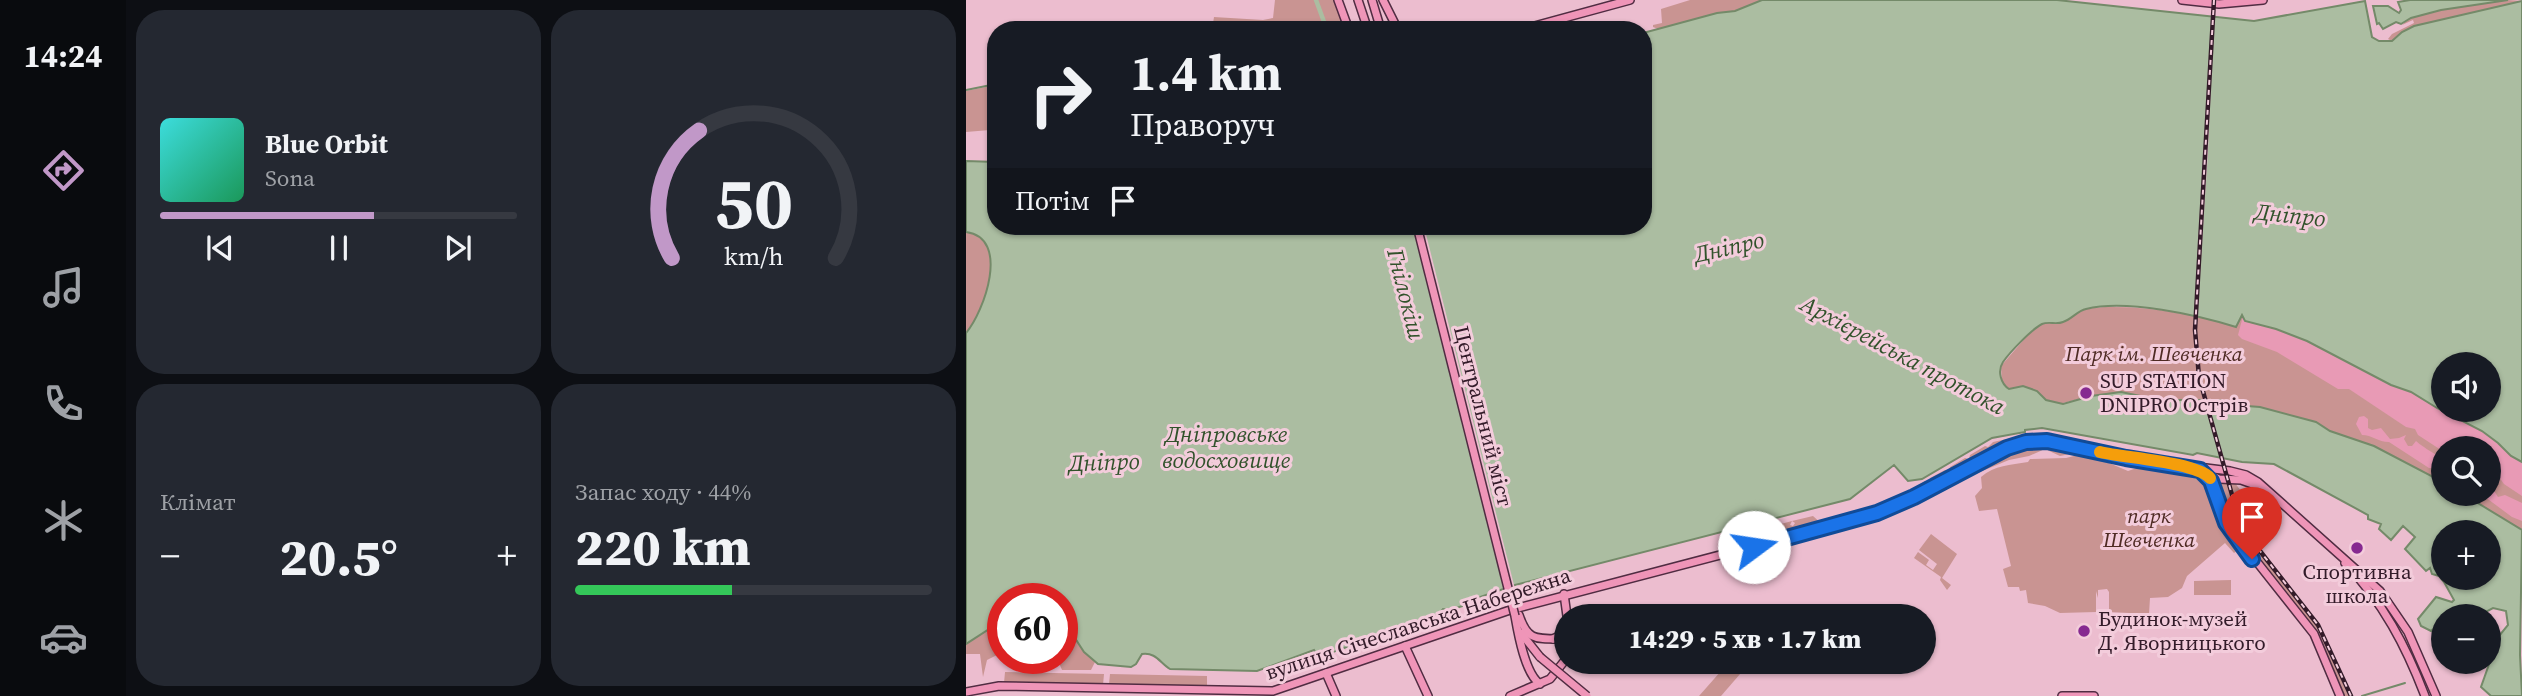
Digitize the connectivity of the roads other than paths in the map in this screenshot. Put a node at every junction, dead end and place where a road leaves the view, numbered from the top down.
1 (1338, 0) edge
2 (1356, 0) edge
3 (1372, 0) edge
4 (1382, 0) edge
5 (1630, 0) edge
6 (2182, 0) edge
7 (2215, 0) edge
8 (2228, 0) edge
9 (2263, 0) edge
10 (1346, 21) edge
11 (1363, 21) edge
12 (1378, 21) edge
13 (1393, 21) edge
14 (1553, 21) edge
15 (1421, 235) edge
16 (2189, 466) junction
17 (2210, 474) junction
18 (2228, 477) junction
19 (2215, 492) junction
20 (1564, 594) junction
21 (2383, 601) junction
22 (1565, 604) edge
23 (1517, 615) junction
24 (1552, 639) edge
25 (1405, 646) junction
26 (2419, 655) junction
27 (1525, 658) junction
28 (2410, 659) junction
29 (1326, 673) junction
30 (1554, 674) edge
31 (1540, 684) junction
32 (966, 692) edge
33 (1269, 694) edge
34 (1511, 695) edge
35 (1336, 696) edge
36 (1428, 696) edge
37 (1587, 696) edge
38 (2062, 696) edge
39 (2094, 696) edge
40 (2340, 696) edge
41 (2425, 696) edge
42 (2436, 696) edge

1 - 10 main road
2 - 11 main road
3 - 12 main road
4 - 13 main road
5 - 14 main road
6 - 9 main road
7 - 8 main road
15 - 23 main road, Центральний міст, bridge
16 - 17 main road, вулиця Січеславська Набережна
16 - 17 main road, вулиця Січеславська Набережна
16 - 20 main road, вулиця Січеславська Набережна
17 - 18 main road
17 - 19 main road
18 - 19 main road
18 - 21 main road
19 - 40 main road
20 - 22 main road
20 - 25 main road, вулиця Січеславська Набережна
21 - 26 main road
21 - 28 main road
23 - 24 main road
23 - 27 main road
23 - 37 main road, bridge
25 - 29 main road, вулиця Січеславська Набережна
25 - 36 main road
26 - 28 main road
26 - 42 main road
27 - 31 main road
27 - 34 main road
28 - 41 main road
29 - 33 main road, вулиця Січеславська Набережна
29 - 35 main road
30 - 31 main road
31 - 34 main road
32 - 33 main road, вулиця Січеславська Набережна
38 - 39 main road

